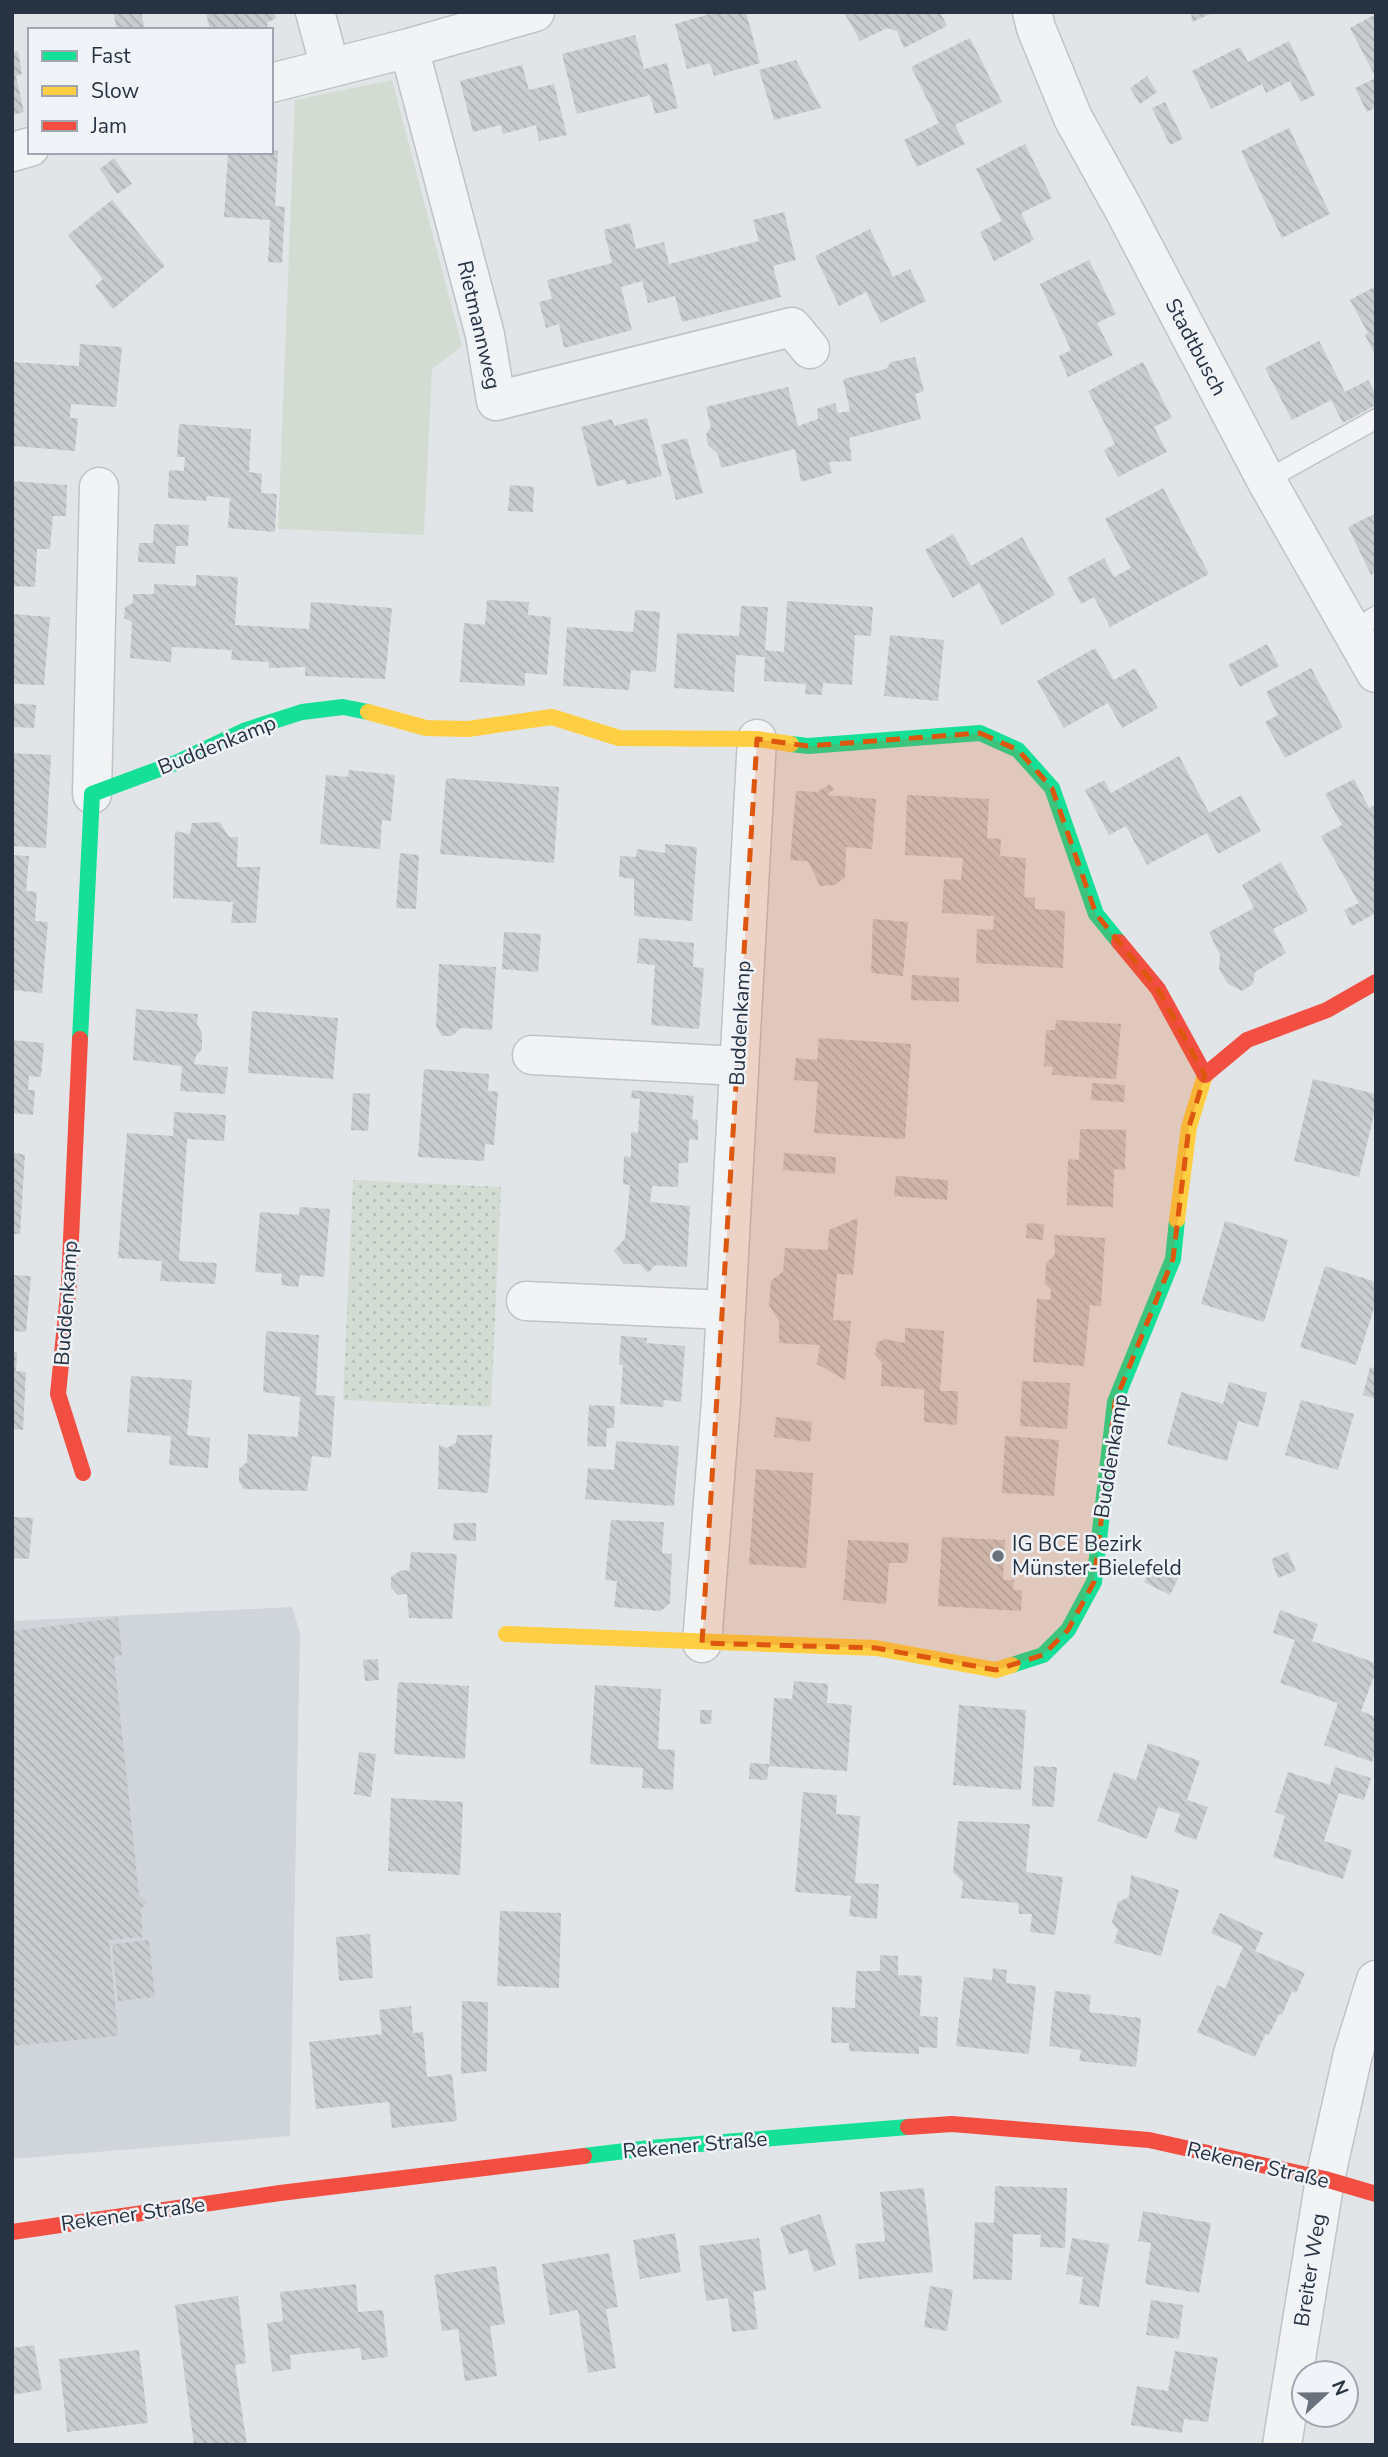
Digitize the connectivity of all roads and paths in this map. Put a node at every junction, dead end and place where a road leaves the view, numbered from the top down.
1 (315, 12) edge
2 (535, 12) edge
3 (1032, 12) edge
4 (409, 48) junction
5 (330, 67) junction
6 (273, 82) edge
7 (810, 349) dead end
8 (1376, 419) edge
9 (1266, 480) junction
10 (99, 487) dead end
11 (1364, 624) edge
12 (1376, 673) edge
13 (757, 739) junction
14 (92, 794) junction
15 (1376, 982) edge
16 (532, 1055) dead end
17 (738, 1066) junction
18 (1205, 1074) junction
19 (526, 1301) dead end
20 (726, 1310) junction
21 (83, 1473) dead end
22 (506, 1634) dead end
23 (702, 1643) junction
24 (1376, 1979) edge
25 (1325, 2179) junction
26 (1376, 2194) edge
27 (12, 2232) edge
28 (1282, 2445) edge

1 - 5 street
2 - 4 street
3 - 9 street, Stadtbusch
4 - 5 street
4 - 7 street, Rietmannweg
5 - 6 street
8 - 9 lane
9 - 11 street, Stadtbusch
10 - 14 street, Buddenkamp
11 - 12 street, Stadtbusch
13 - 14 street, Buddenkamp
13 - 17 street, Buddenkamp
13 - 18 street, Buddenkamp
14 - 21 street, Buddenkamp
15 - 18 street
16 - 17 street
17 - 20 street, Buddenkamp
18 - 23 street, Buddenkamp
19 - 20 street
20 - 23 street, Buddenkamp
22 - 23 street, Buddenkamp
24 - 25 street, Breiter Weg
25 - 26 street, Rekener Straße
25 - 27 street, Rekener Straße
25 - 28 street, Breiter Weg

